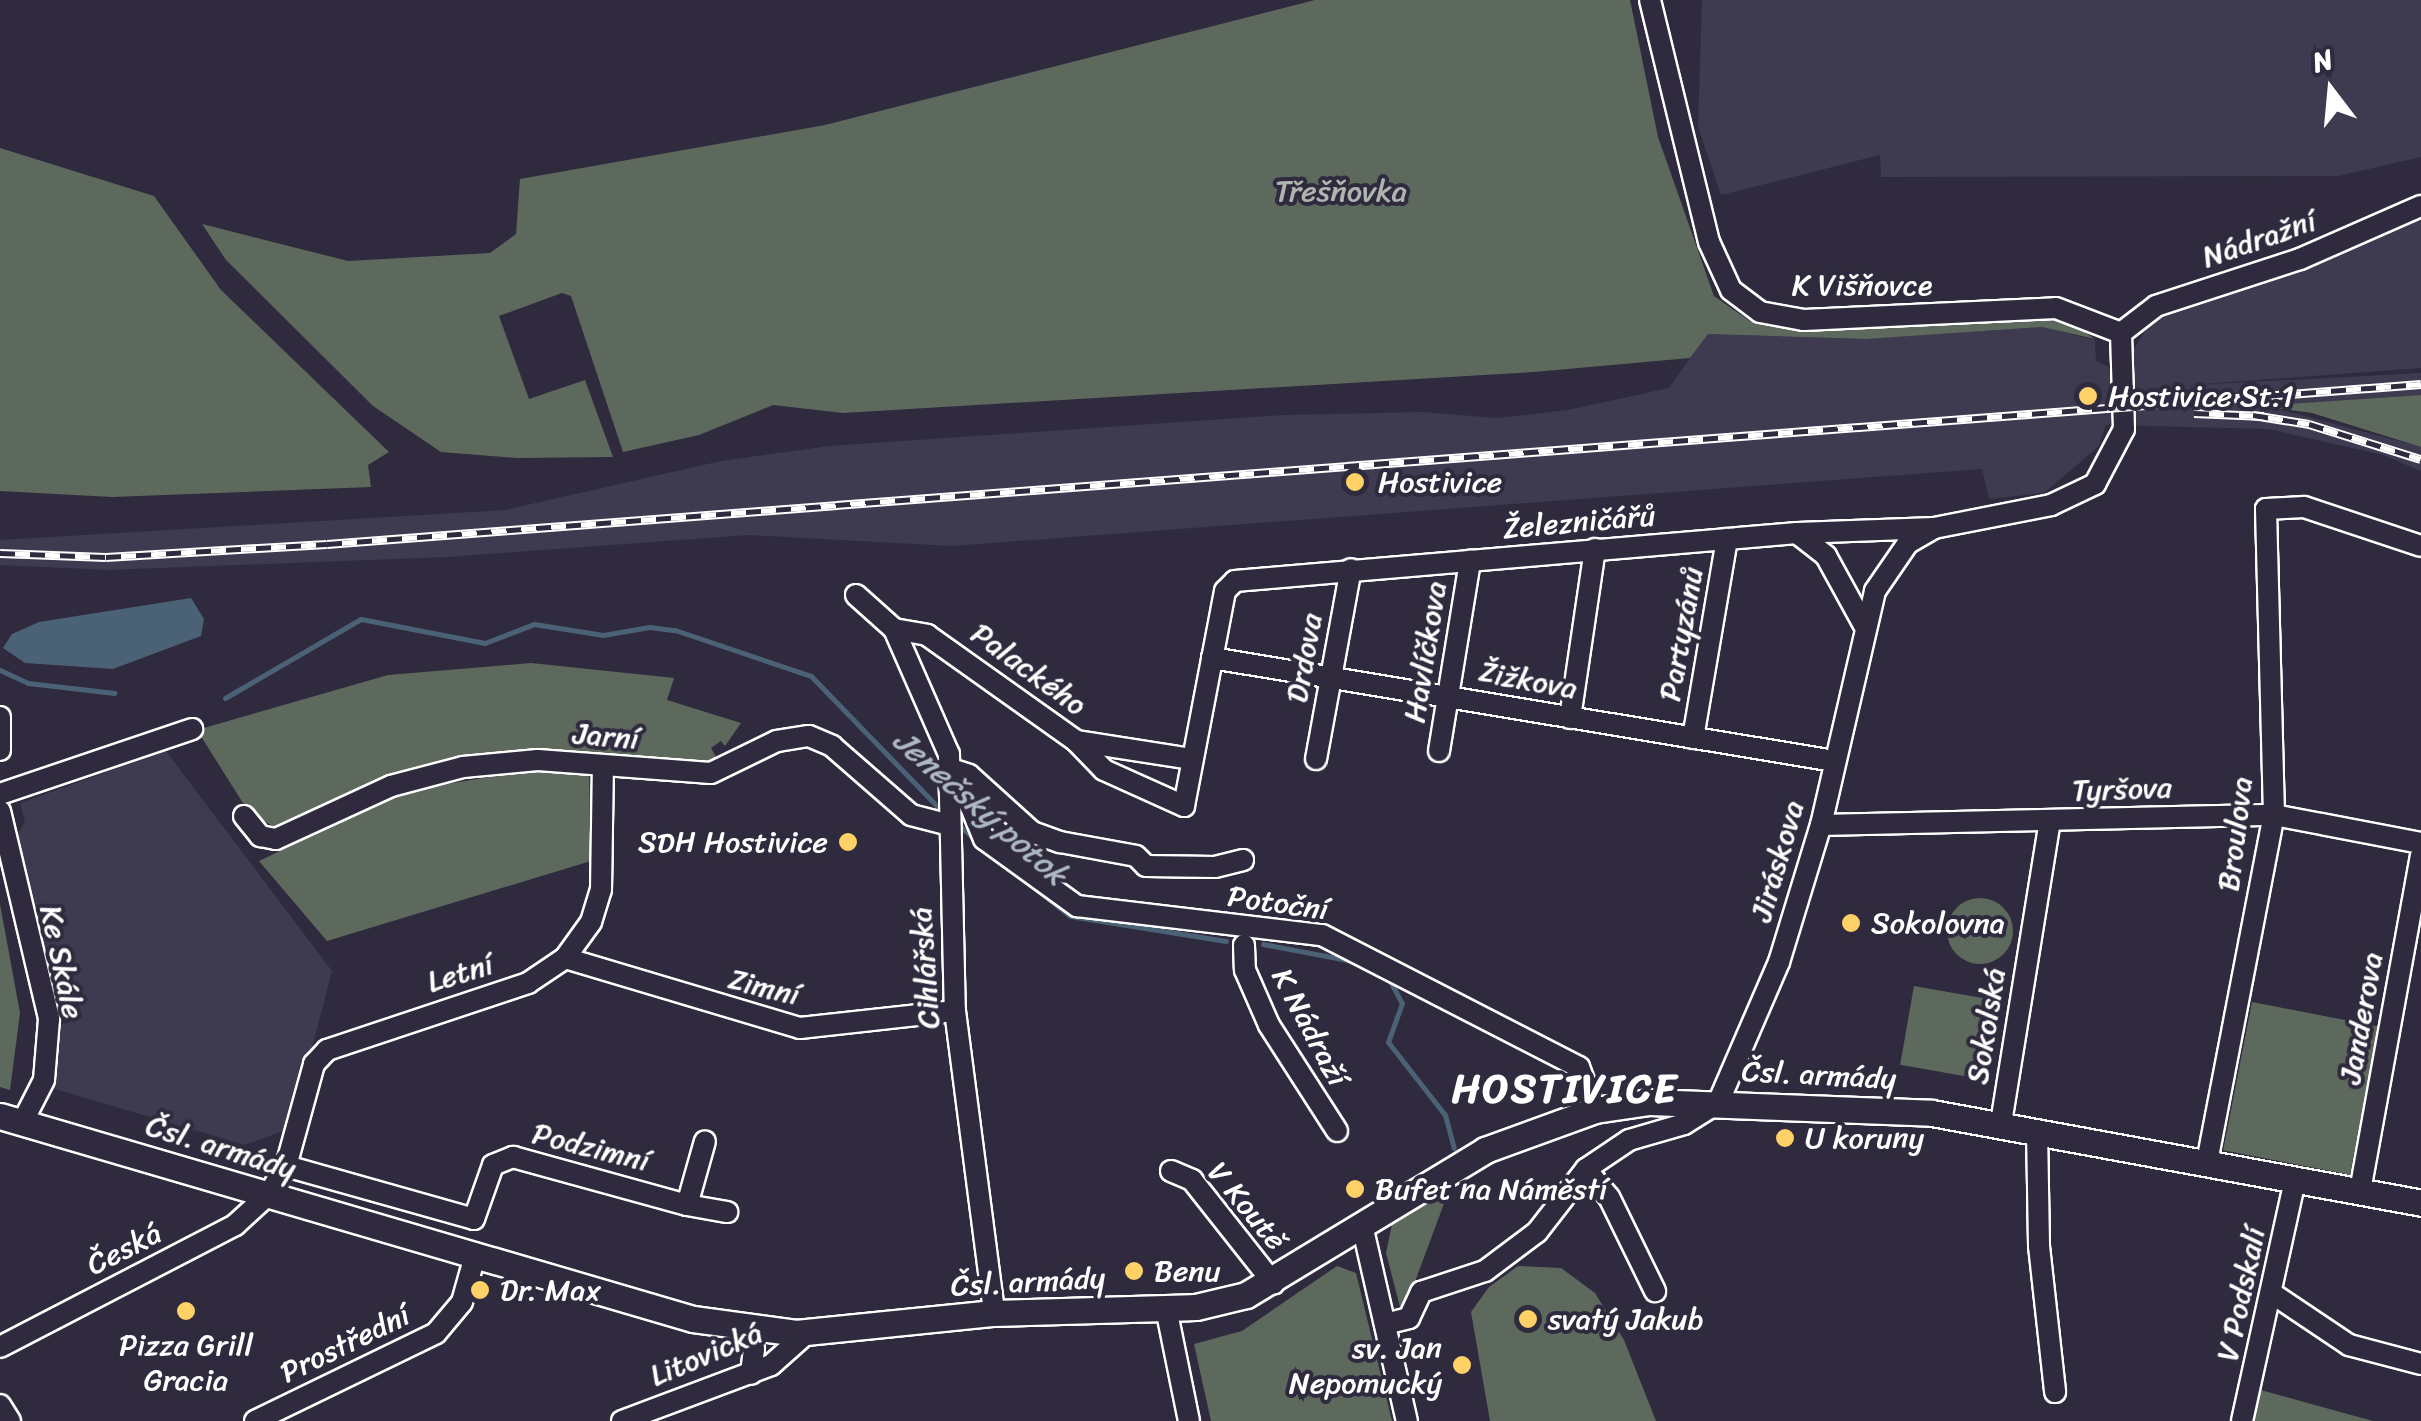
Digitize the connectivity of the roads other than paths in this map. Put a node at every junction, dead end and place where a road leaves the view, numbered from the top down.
1 (1650, 0) edge
2 (2421, 206) edge
3 (2120, 333) junction
4 (1934, 528) junction
5 (1797, 532) junction
6 (1727, 540) junction
7 (2421, 546) edge
8 (1596, 549) junction
9 (1470, 562) junction
10 (1350, 569) junction
11 (856, 595) dead end
12 (1864, 624) junction
13 (894, 629) junction
14 (1212, 658) junction
15 (1331, 678) junction
16 (1449, 696) junction
17 (1, 717) edge
18 (1570, 718) junction
19 (192, 729) dead end
20 (1693, 738) junction
21 (1076, 741) junction
22 (0, 750) edge
23 (1440, 751) dead end
24 (1316, 759) dead end
25 (1834, 761) junction
26 (603, 766) junction
27 (1190, 768) junction
28 (951, 776) junction
29 (0, 794) edge
30 (0, 811) edge
31 (2274, 815) junction
32 (244, 816) dead end
33 (950, 818) junction
34 (2050, 821) junction
35 (1821, 825) junction
36 (2421, 843) edge
37 (2421, 856) edge
38 (1243, 860) dead end
39 (1244, 946) dead end
40 (565, 958) junction
41 (955, 1011) junction
42 (1718, 1103) junction
43 (1595, 1110) junction
44 (12, 1118) edge
45 (2000, 1123) junction
46 (2037, 1130) junction
47 (1337, 1131) dead end
48 (704, 1142) dead end
49 (2207, 1162) junction
50 (286, 1166) junction
51 (1586, 1169) junction
52 (1171, 1171) dead end
53 (2295, 1179) junction
54 (2360, 1191) junction
55 (268, 1195) junction
56 (2421, 1203) edge
57 (687, 1205) junction
58 (727, 1212) dead end
59 (1362, 1225) junction
60 (475, 1256) junction
61 (1274, 1284) junction
62 (1656, 1292) dead end
63 (2274, 1294) junction
64 (1166, 1308) junction
65 (994, 1313) junction
66 (1385, 1324) junction
67 (741, 1328) junction
68 (808, 1332) junction
69 (0, 1347) edge
70 (2421, 1364) edge
71 (751, 1374) junction
72 (2055, 1392) dead end
73 (0, 1405) edge
74 (10, 1421) edge
75 (255, 1421) edge
76 (622, 1421) edge
77 (1188, 1421) edge
78 (1408, 1421) edge
79 (2242, 1421) edge

1 - 3 street, K Višňovce
2 - 3 street, Nádražní
3 - 4 street, Jiráskova
4 - 5 street, Železničářů
4 - 12 street, Jiráskova
5 - 6 street, Železničářů
5 - 12 street
6 - 8 street, Železničářů
6 - 20 street, Partyzánů
7 - 31 street, Broulova
8 - 9 street, Železničářů
8 - 18 street
9 - 10 street, Železničářů
9 - 16 street, Havlíčkova
10 - 14 street, Železničářů
10 - 15 street, Drdova
11 - 13 street
12 - 25 street, Jiráskova
13 - 21 street, Palackého
13 - 28 street, Cihlářská
14 - 15 street, Žižkova
14 - 27 street
15 - 16 street, Žižkova
15 - 24 street, Drdova
16 - 18 street, Žižkova
16 - 23 street, Havlíčkova
17 - 22 street
18 - 20 street, Žižkova
19 - 29 street
20 - 25 street, Žižkova
21 - 27 street, Palackého
21 - 27 street
25 - 35 street, Jiráskova
26 - 32 street, Jarní
26 - 33 street, Jarní
26 - 40 street, Letní
28 - 33 street, Cihlářská
28 - 38 street
28 - 43 street, Potoční
30 - 44 street, Ke Skále
31 - 34 street, Tyršova
31 - 36 street, Tyršova
31 - 49 street, Broulova
33 - 41 street, Cihlářská
34 - 35 street, Tyršova
34 - 45 street, Sokolská
35 - 42 street, Jiráskova
37 - 54 street, Janderova
39 - 47 street, K Nádraží
40 - 41 street, Zimní
40 - 50 street, Letní
41 - 65 street, Cihlářská
42 - 43 main road, Čsl. armády
42 - 45 main road, Čsl. armády
42 - 51 street
43 - 59 main road, Čsl. armády
44 - 55 main road, Čsl. armády
45 - 46 main road, Čsl. armády
46 - 49 main road, Čsl. armády
46 - 72 street
48 - 57 street
49 - 53 main road, Čsl. armády
50 - 55 street, Letní
50 - 57 street, Podzimní
51 - 62 street
51 - 66 street
52 - 61 street, V Koutě
53 - 54 main road, Čsl. armády
53 - 63 street, V Podskalí
54 - 56 main road, Čsl. armády
55 - 60 main road, Čsl. armády
55 - 69 street, Česká
57 - 58 street, Podzimní
59 - 61 main road, Čsl. armády
59 - 66 street
60 - 67 main road, Čsl. armády
60 - 75 street, Prostřední
61 - 64 main road, Čsl. armády
63 - 70 street
63 - 79 street, V Podskalí
64 - 65 main road, Čsl. armády
64 - 77 street
65 - 68 main road, Čsl. armády
66 - 78 street
67 - 68 main road, Čsl. armády
67 - 71 street
68 - 71 street, Litovická
71 - 76 street, Litovická
73 - 74 street

